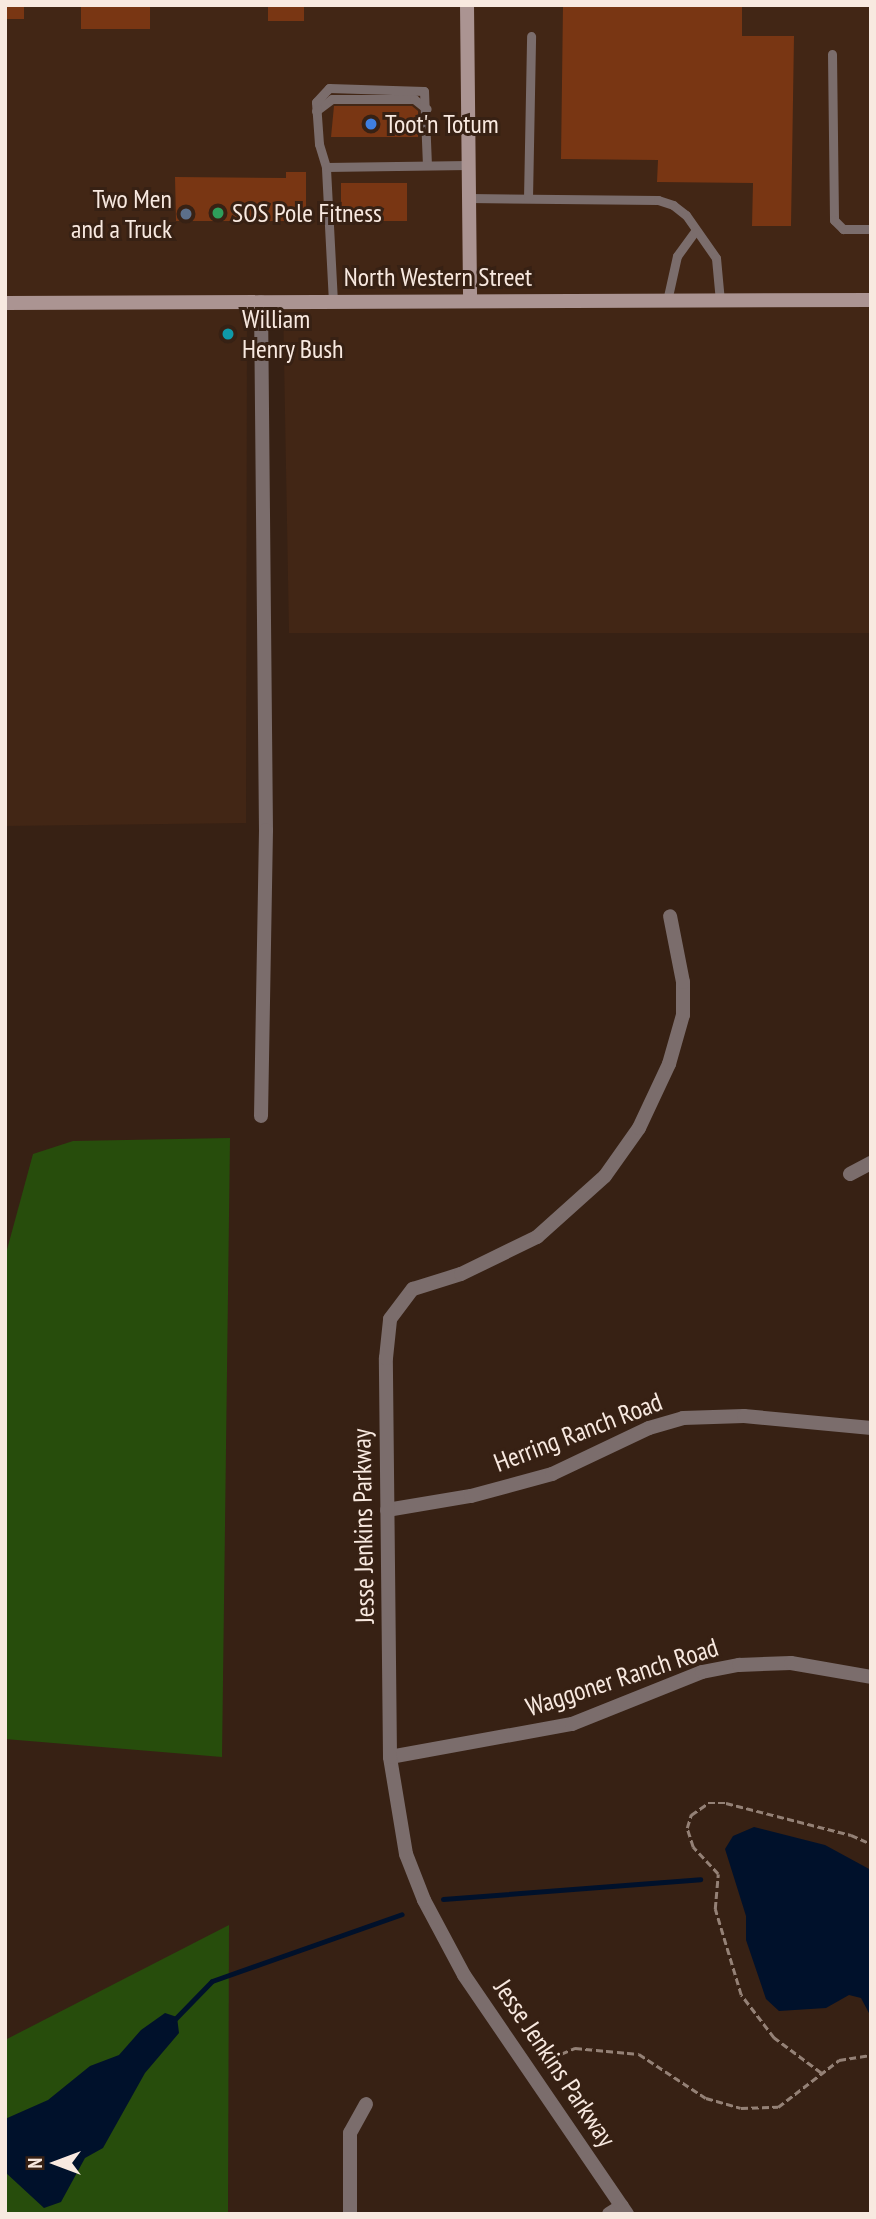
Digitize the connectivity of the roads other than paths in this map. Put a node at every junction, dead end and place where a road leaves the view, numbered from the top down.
1 (467, 5) edge
2 (531, 36) dead end
3 (832, 54) dead end
4 (468, 164) junction
5 (427, 165) junction
6 (326, 167) junction
7 (468, 198) junction
8 (528, 198) junction
9 (871, 229) edge
10 (695, 231) junction
11 (871, 300) edge
12 (470, 301) junction
13 (667, 301) junction
14 (720, 301) junction
15 (261, 302) junction
16 (333, 302) junction
17 (5, 303) edge
18 (670, 916) dead end
19 (261, 1116) dead end
20 (871, 1163) edge
21 (849, 1174) dead end
22 (871, 1428) edge
23 (387, 1510) junction
24 (871, 1677) edge
25 (390, 1757) junction
26 (366, 2104) dead end
27 (624, 2210) edge
28 (349, 2214) edge
29 (609, 2214) edge

1 - 4 main road
2 - 8 lane
3 - 9 lane
4 - 5 lane
4 - 7 main road
5 - 6 lane
5 - 6 lane
6 - 16 lane
7 - 8 lane
7 - 12 main road
8 - 10 lane
10 - 13 lane
10 - 14 lane
11 - 14 main road, North Western Street
12 - 13 main road, North Western Street
12 - 16 main road, North Western Street
13 - 14 main road, North Western Street
15 - 16 main road, North Western Street
15 - 17 main road, North Western Street
15 - 19 street
18 - 23 street, Jesse Jenkins Parkway
20 - 21 street
22 - 23 street, Herring Ranch Road
23 - 25 street, Jesse Jenkins Parkway
24 - 25 street, Waggoner Ranch Road
25 - 27 street, Jesse Jenkins Parkway
26 - 28 street
27 - 29 street

